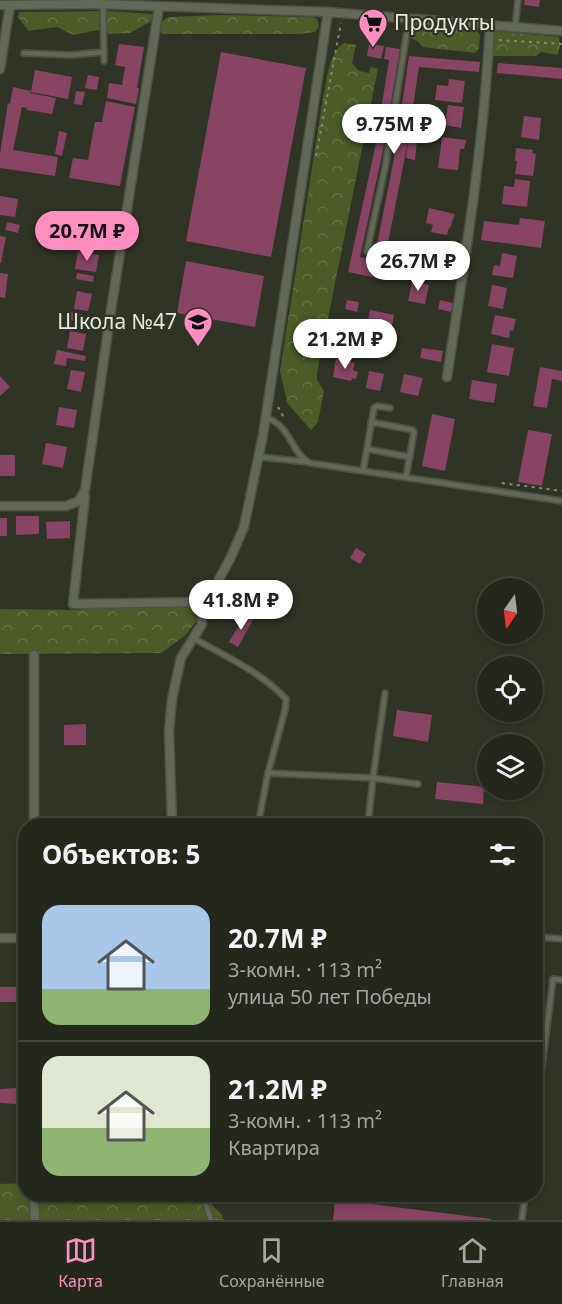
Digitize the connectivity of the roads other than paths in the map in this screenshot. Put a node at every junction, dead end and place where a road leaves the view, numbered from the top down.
1 (518, 0) edge
2 (99, 3) edge
3 (0, 5) edge
4 (10, 5) junction
5 (159, 7) junction
6 (328, 12) junction
7 (409, 19) junction
8 (490, 25) junction
9 (515, 27) junction
10 (562, 31) edge
11 (104, 52) junction
12 (24, 53) dead end
13 (105, 61) dead end
14 (0, 69) edge
15 (368, 251) dead end
16 (447, 377) dead end
17 (390, 408) dead end
18 (266, 417) junction
19 (371, 422) junction
20 (367, 449) junction
21 (259, 457) junction
22 (410, 457) junction
23 (310, 463) junction
24 (363, 471) junction
25 (406, 477) junction
26 (86, 490) junction
27 (562, 501) edge
28 (0, 506) edge
29 (201, 602) junction
30 (193, 638) junction
31 (34, 655) dead end
32 (385, 693) dead end
33 (268, 772) junction
34 (373, 778) junction
35 (418, 784) dead end
36 (34, 818) edge
37 (172, 818) edge
38 (259, 818) edge
39 (369, 818) edge
40 (0, 938) edge
41 (18, 938) edge
42 (543, 938) edge
43 (562, 939) edge
44 (562, 980) edge
45 (543, 1058) edge
46 (34, 1202) edge
47 (205, 1202) edge
48 (524, 1202) edge
49 (35, 1220) edge
50 (211, 1220) edge
51 (522, 1220) edge

1 - 9 lane
2 - 4 street
2 - 5 street
2 - 11 lane
3 - 4 street
4 - 14 street
5 - 6 street
5 - 26 street
6 - 7 street
6 - 18 street
7 - 8 street
7 - 15 lane
8 - 9 street
8 - 16 street
9 - 10 street
11 - 12 lane
11 - 13 lane
17 - 19 lane
18 - 21 street
18 - 23 lane
19 - 20 lane
19 - 22 lane
20 - 22 lane
20 - 24 lane
21 - 23 lane
21 - 29 street
22 - 25 lane
23 - 24 lane
24 - 25 lane
25 - 27 lane
26 - 28 street
26 - 29 street
29 - 30 street
30 - 33 lane
30 - 37 street
31 - 36 street
32 - 34 lane
33 - 34 lane
33 - 38 lane
34 - 35 lane
34 - 39 lane
40 - 41 street
42 - 43 lane
44 - 45 lane
46 - 49 street
47 - 50 lane
48 - 51 lane

